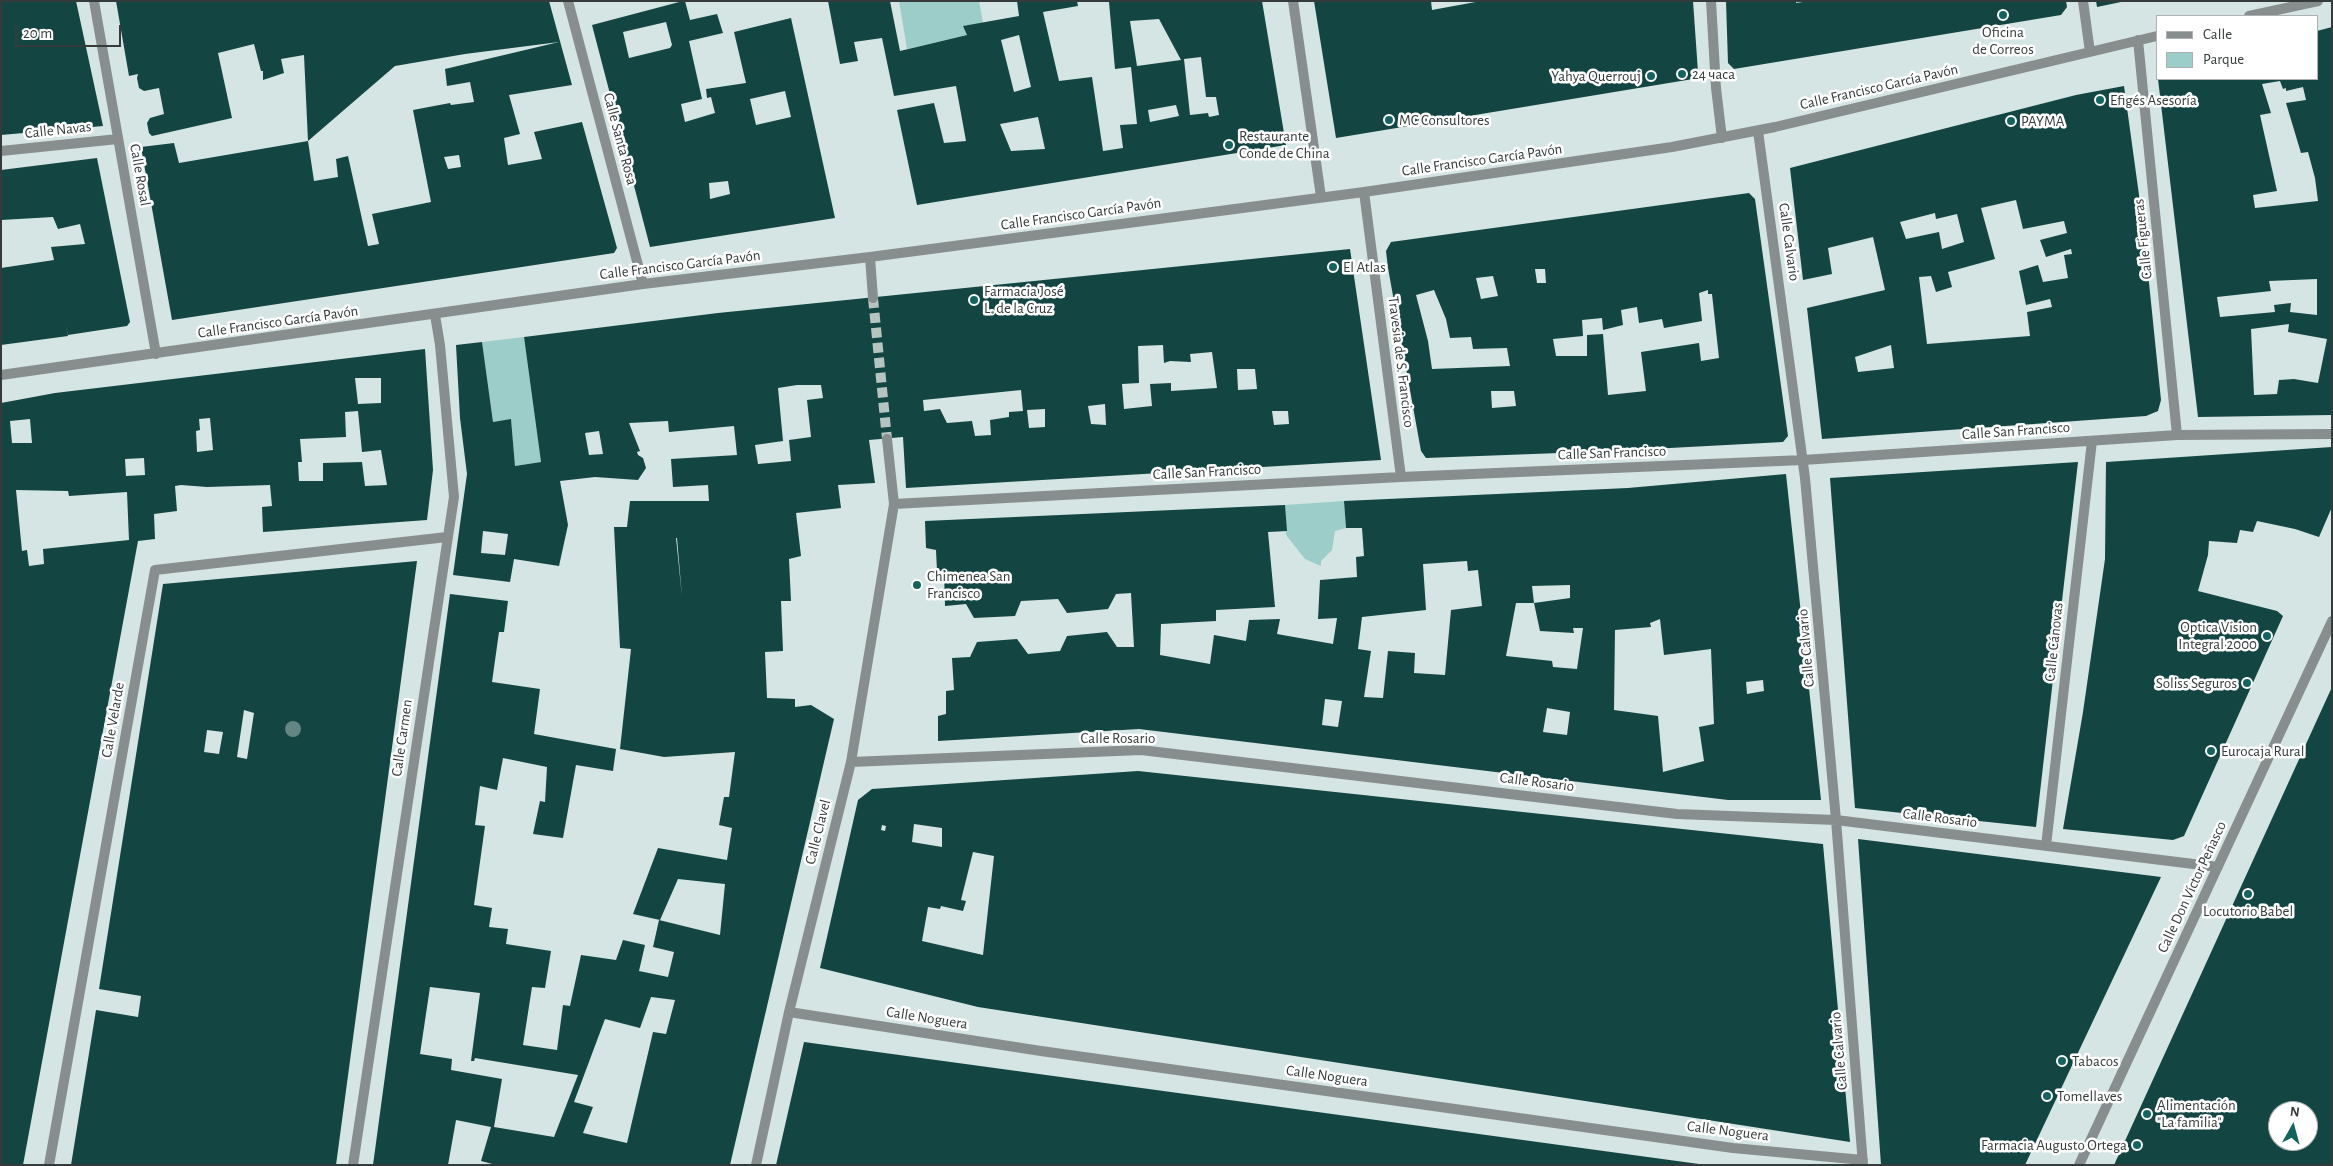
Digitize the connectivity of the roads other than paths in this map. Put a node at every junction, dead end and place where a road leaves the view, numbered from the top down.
1 (94, 1) edge
2 (568, 1) edge
3 (1294, 1) edge
4 (1711, 1) edge
5 (2083, 1) edge
6 (2318, 1) edge
7 (2254, 15) edge
8 (2156, 36) edge
9 (2138, 40) junction
10 (2090, 52) junction
11 (1758, 131) junction
12 (1722, 138) junction
13 (118, 139) junction
14 (1, 151) edge
15 (1364, 192) junction
16 (1321, 197) junction
17 (870, 257) junction
18 (643, 284) junction
19 (872, 298) tunnel mouth
20 (435, 315) junction
21 (156, 354) junction
22 (1, 375) edge
23 (2332, 434) edge
24 (2177, 435) junction
25 (887, 439) tunnel mouth
26 (2092, 441) junction
27 (1803, 460) junction
28 (1401, 477) junction
29 (894, 504) junction
30 (447, 536) junction
31 (2332, 621) edge
32 (851, 762) junction
33 (1836, 820) junction
34 (2046, 846) junction
35 (2218, 866) junction
36 (789, 1012) junction
37 (1863, 1163) edge
38 (49, 1165) edge
39 (353, 1165) edge
40 (756, 1165) edge
41 (2079, 1165) edge

1 - 13 street, Calle Rosal
2 - 18 street, Calle Santa Rosa
3 - 16 street
4 - 12 street
5 - 10 street
6 - 7 street
8 - 9 street, Calle Francisco García Pavón
9 - 10 street, Calle Francisco García Pavón
9 - 24 street, Calle Figueras
10 - 11 street, Calle Francisco García Pavón
11 - 12 street, Calle Francisco García Pavón
11 - 27 street, Calle Calvario
12 - 15 street, Calle Francisco García Pavón
13 - 14 street, Calle Navas
13 - 21 street, Calle Rosal
15 - 16 street, Calle Francisco García Pavón
15 - 28 street, Travesia de S. Francisco
16 - 17 street, Calle Francisco García Pavón
17 - 18 street, Calle Francisco García Pavón
17 - 19 street
18 - 20 street, Calle Francisco García Pavón
20 - 21 street, Calle Francisco García Pavón
20 - 30 street, Calle Carmen
21 - 22 street, Calle Francisco García Pavón
23 - 24 street, Calle San Francisco
24 - 26 street, Calle San Francisco
25 - 29 street, Calle Clavel
26 - 27 street, Calle San Francisco
26 - 34 street, Calle Cánovas
27 - 28 street, Calle San Francisco
27 - 33 street, Calle Calvario
28 - 29 street, Calle San Francisco
29 - 32 street, Calle Clavel
30 - 38 street, Calle Velarde
30 - 39 street, Calle Carmen
31 - 35 street, Calle Don Víctor Peñasco
32 - 33 street, Calle Rosario
32 - 36 street, Calle Clavel
33 - 34 street, Calle Rosario
33 - 37 street, Calle Calvario
34 - 35 street, Calle Rosario
35 - 41 street, Calle Don Víctor Peñasco
36 - 37 street, Calle Noguera
36 - 40 street, Calle Clavel

